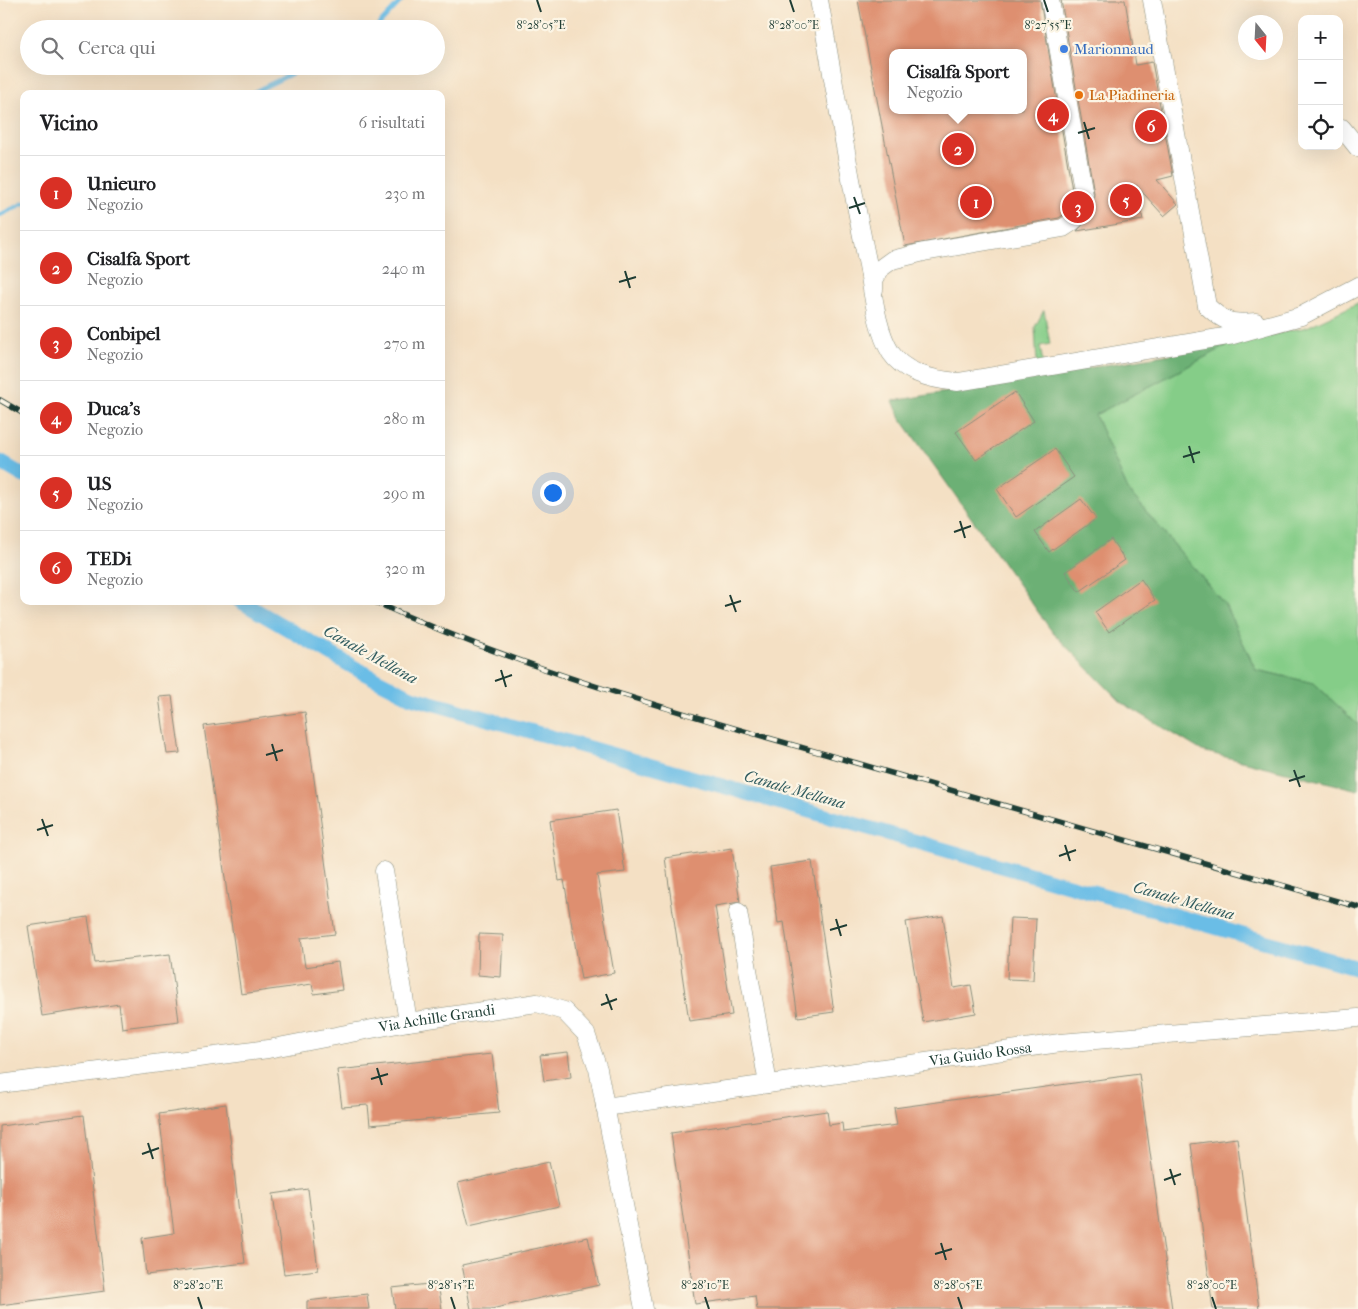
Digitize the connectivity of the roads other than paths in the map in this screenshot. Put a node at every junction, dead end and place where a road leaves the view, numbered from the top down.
1 (819, 0) edge
2 (1050, 0) edge
3 (1152, 0) edge
4 (1343, 129) edge
5 (1358, 148) edge
6 (1358, 286) edge
7 (874, 296) junction
8 (1301, 316) junction
9 (384, 871) dead end
10 (738, 912) dead end
11 (1358, 1018) edge
12 (408, 1022) junction
13 (0, 1084) edge
14 (768, 1084) junction
15 (605, 1107) junction
16 (644, 1309) edge

1 - 7 street
2 - 7 street
3 - 8 street
4 - 5 street
6 - 8 street
7 - 8 street
9 - 12 street
10 - 14 street
11 - 14 street, Via Guido Rossa
12 - 13 street, Via Achille Grandi
12 - 15 street, Via Achille Grandi
14 - 15 street, Via Guido Rossa
15 - 16 street, Via Achille Grandi

